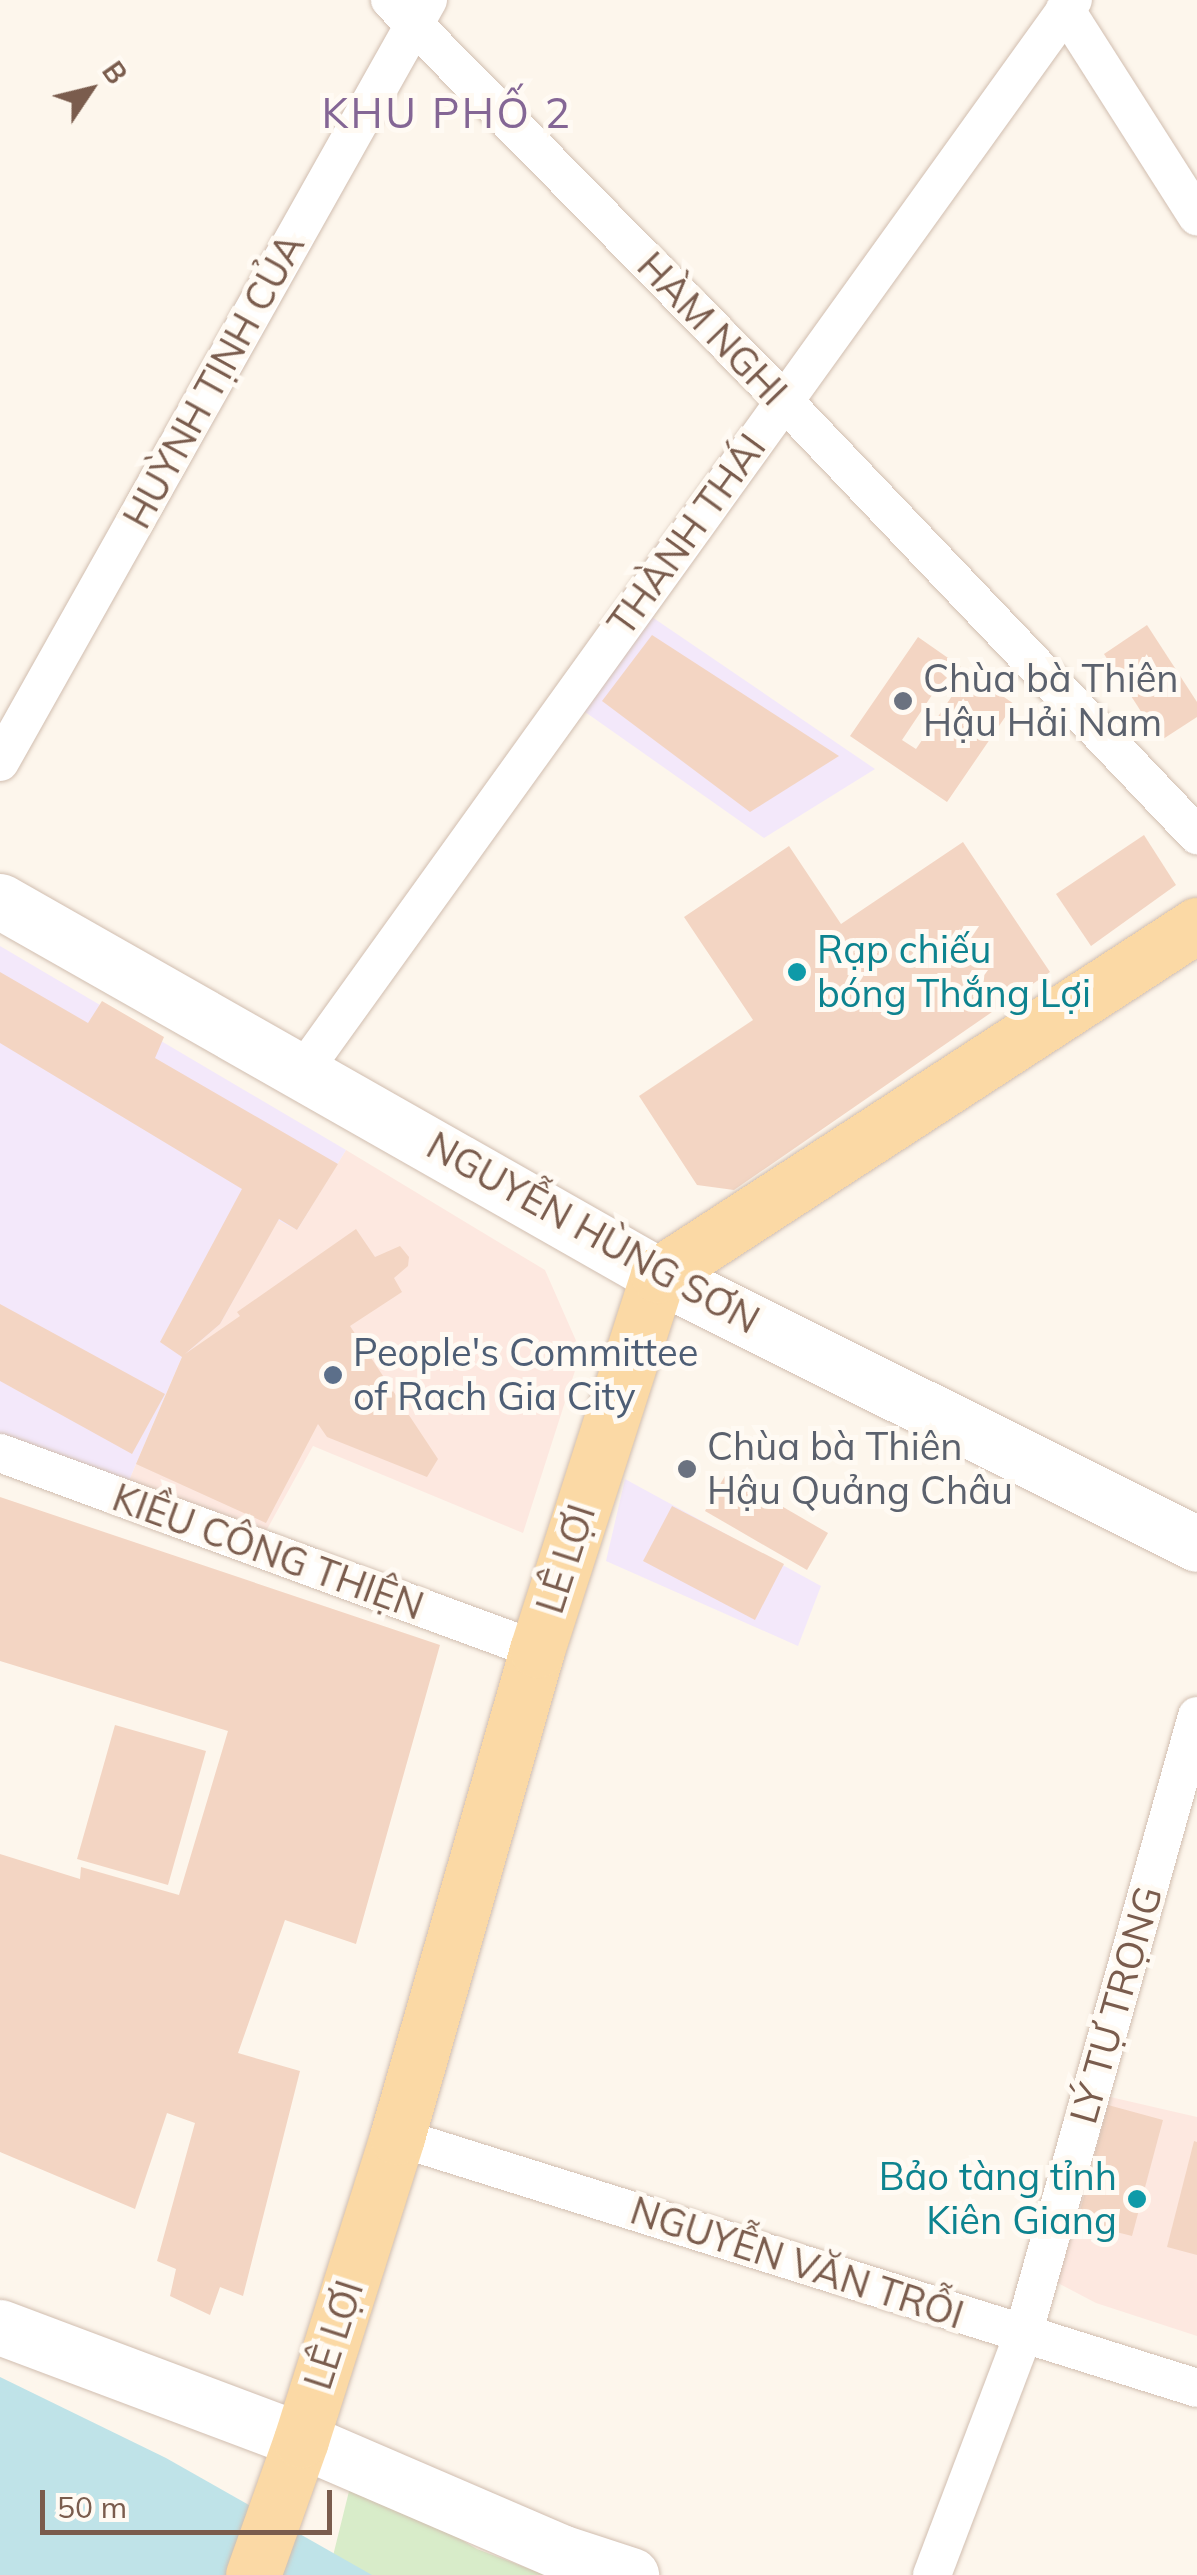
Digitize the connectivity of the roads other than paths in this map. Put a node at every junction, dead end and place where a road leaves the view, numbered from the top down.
1 (1069, 5) edge
2 (411, 8) edge
3 (1197, 216) edge
4 (783, 400) junction
5 (0, 762) edge
6 (1197, 835) edge
7 (0, 902) edge
8 (1197, 925) edge
9 (303, 1071) junction
10 (658, 1275) junction
11 (0, 1454) edge
12 (1197, 1544) edge
13 (536, 1650) junction
14 (1197, 1716) edge
15 (397, 2137) junction
16 (0, 2328) edge
17 (1023, 2335) junction
18 (1197, 2388) edge
19 (296, 2450) junction
20 (253, 2575) edge
21 (630, 2575) edge
22 (932, 2575) edge

1 - 3 street
1 - 4 street, THÀNH THÁI
2 - 4 street, HÀM NGHI
2 - 5 street, HUỲNH TỊNH CỦA
4 - 6 street, HÀM NGHI
4 - 9 street, THÀNH THÁI
7 - 9 street, NGUYỄN HÙNG SƠN
8 - 10 main road
9 - 10 street, NGUYỄN HÙNG SƠN
10 - 12 street, NGUYỄN HÙNG SƠN
10 - 13 main road, LÊ LỢI
11 - 13 street, KIỀU CÔNG THIỆN
13 - 15 main road, LÊ LỢI
14 - 17 street, LÝ TỰ TRỌNG
15 - 17 street, NGUYỄN VĂN TRỖI
15 - 19 main road, LÊ LỢI
16 - 19 street
17 - 18 street, NGUYỄN VĂN TRỖI
17 - 22 street, LÝ TỰ TRỌNG
19 - 20 main road, LÊ LỢI
19 - 21 street

